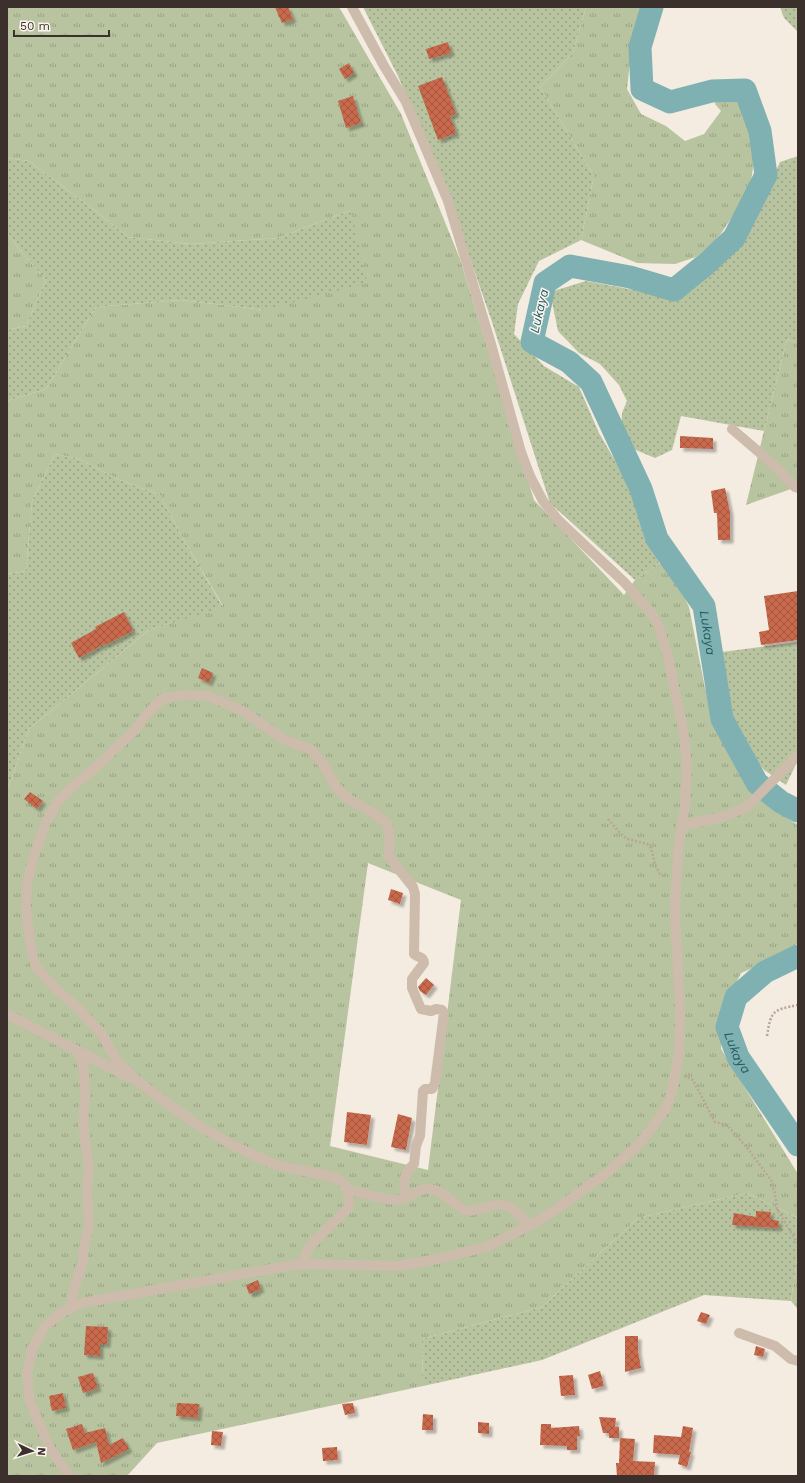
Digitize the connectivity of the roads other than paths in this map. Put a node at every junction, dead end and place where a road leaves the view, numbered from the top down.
1 (352, 7) edge
2 (732, 429) dead end
3 (798, 488) edge
4 (798, 755) edge
5 (682, 826) junction
6 (7, 1014) edge
7 (78, 1051) junction
8 (140, 1083) junction
9 (347, 1189) junction
10 (405, 1198) junction
11 (529, 1226) junction
12 (301, 1264) junction
13 (72, 1307) junction
14 (739, 1333) dead end
15 (798, 1361) edge
16 (69, 1476) edge

1 - 5 street
2 - 3 street
4 - 5 street
5 - 11 street
6 - 7 street
7 - 8 street
7 - 13 street
8 - 9 street
8 - 10 street
9 - 10 street
9 - 12 street
10 - 11 street
11 - 12 street
12 - 13 street
13 - 16 street
14 - 15 street

